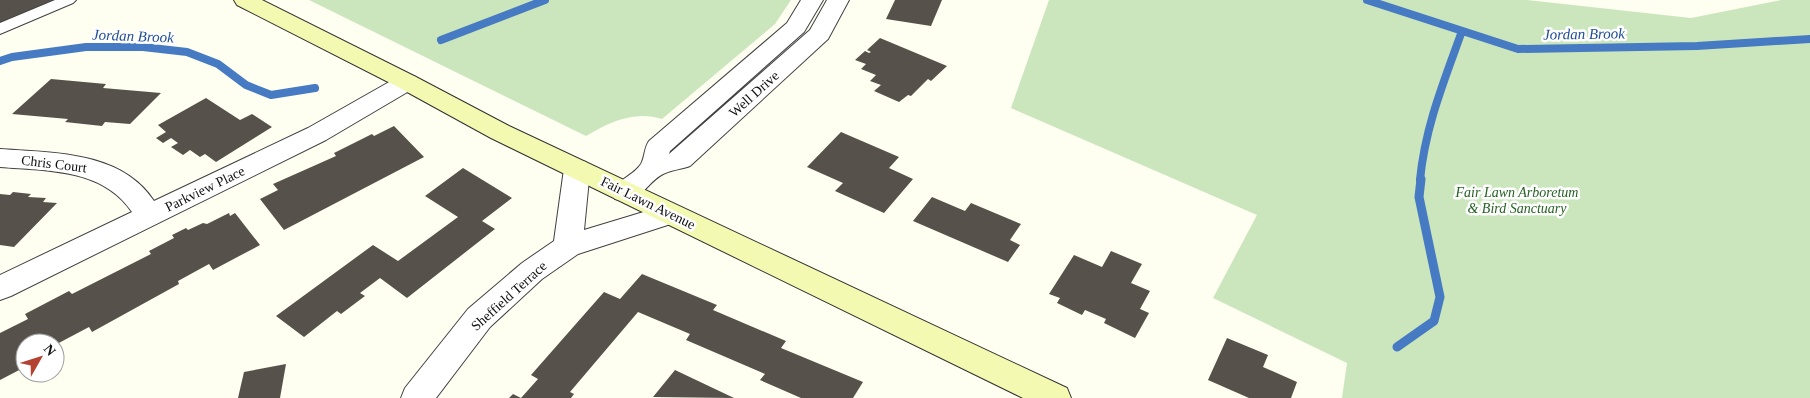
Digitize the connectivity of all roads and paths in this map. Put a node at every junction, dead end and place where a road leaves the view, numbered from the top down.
1 (68, 0) edge
2 (244, 0) edge
3 (812, 0) edge
4 (838, 0) edge
5 (0, 29) edge
6 (406, 82) junction
7 (0, 158) edge
8 (653, 168) junction
9 (577, 169) junction
10 (625, 192) junction
11 (670, 214) junction
12 (150, 216) junction
13 (568, 246) junction
14 (0, 288) edge
15 (417, 398) edge
16 (1055, 398) edge

1 - 5 lane
2 - 6 main road, Fair Lawn Avenue
3 - 8 street, Well Drive
4 - 8 street, Well Drive
6 - 9 main road, Fair Lawn Avenue
6 - 12 street, Parkview Place
7 - 12 street, Chris Court
8 - 10 street, Well Drive
9 - 10 main road, Fair Lawn Avenue
9 - 13 street
10 - 11 main road, Fair Lawn Avenue
11 - 13 street, Sheffield Terrace
11 - 16 main road, Fair Lawn Avenue
12 - 14 street, Parkview Place
13 - 15 street, Sheffield Terrace

